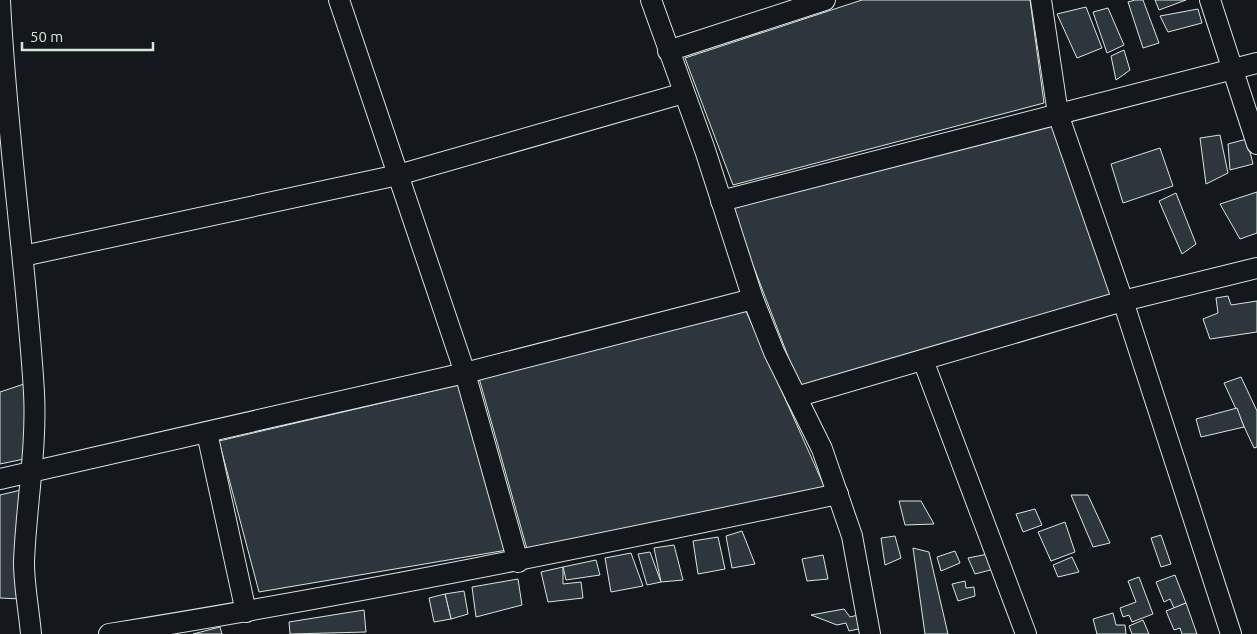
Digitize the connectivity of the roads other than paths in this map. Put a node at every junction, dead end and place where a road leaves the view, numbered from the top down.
1 (0, 0) edge
2 (340, 0) edge
3 (651, 0) edge
4 (825, 0) edge
5 (1041, 0) edge
6 (1210, 0) edge
7 (1, 25) edge
8 (668, 51) junction
9 (1257, 63) edge
10 (1232, 70) junction
11 (684, 93) junction
12 (1058, 114) junction
13 (1257, 144) edge
14 (398, 175) junction
15 (721, 202) junction
16 (23, 256) junction
17 (1257, 268) edge
18 (753, 299) junction
19 (1123, 301) junction
20 (924, 360) junction
21 (465, 373) junction
22 (796, 397) junction
23 (207, 433) junction
24 (32, 473) junction
25 (0, 480) edge
26 (838, 494) junction
27 (518, 562) junction
28 (246, 612) junction
29 (31, 634) edge
30 (109, 634) edge
31 (870, 634) edge
32 (1026, 634) edge
33 (1231, 634) edge

1 - 7 street
2 - 14 street
3 - 8 street
4 - 8 street
5 - 12 street
6 - 10 street
7 - 16 street
8 - 11 street
9 - 10 street
10 - 12 street
10 - 13 street
11 - 14 street
11 - 15 street
12 - 15 street
12 - 19 street
14 - 16 street
14 - 21 street
15 - 18 street
16 - 24 street
17 - 19 street
18 - 21 street
18 - 22 street
19 - 20 street
19 - 33 street
20 - 22 street
20 - 32 street
21 - 23 street
21 - 27 street
22 - 26 street
23 - 24 street
23 - 28 street
24 - 25 street
24 - 29 street
26 - 27 street
26 - 31 street
27 - 28 street
28 - 30 street

